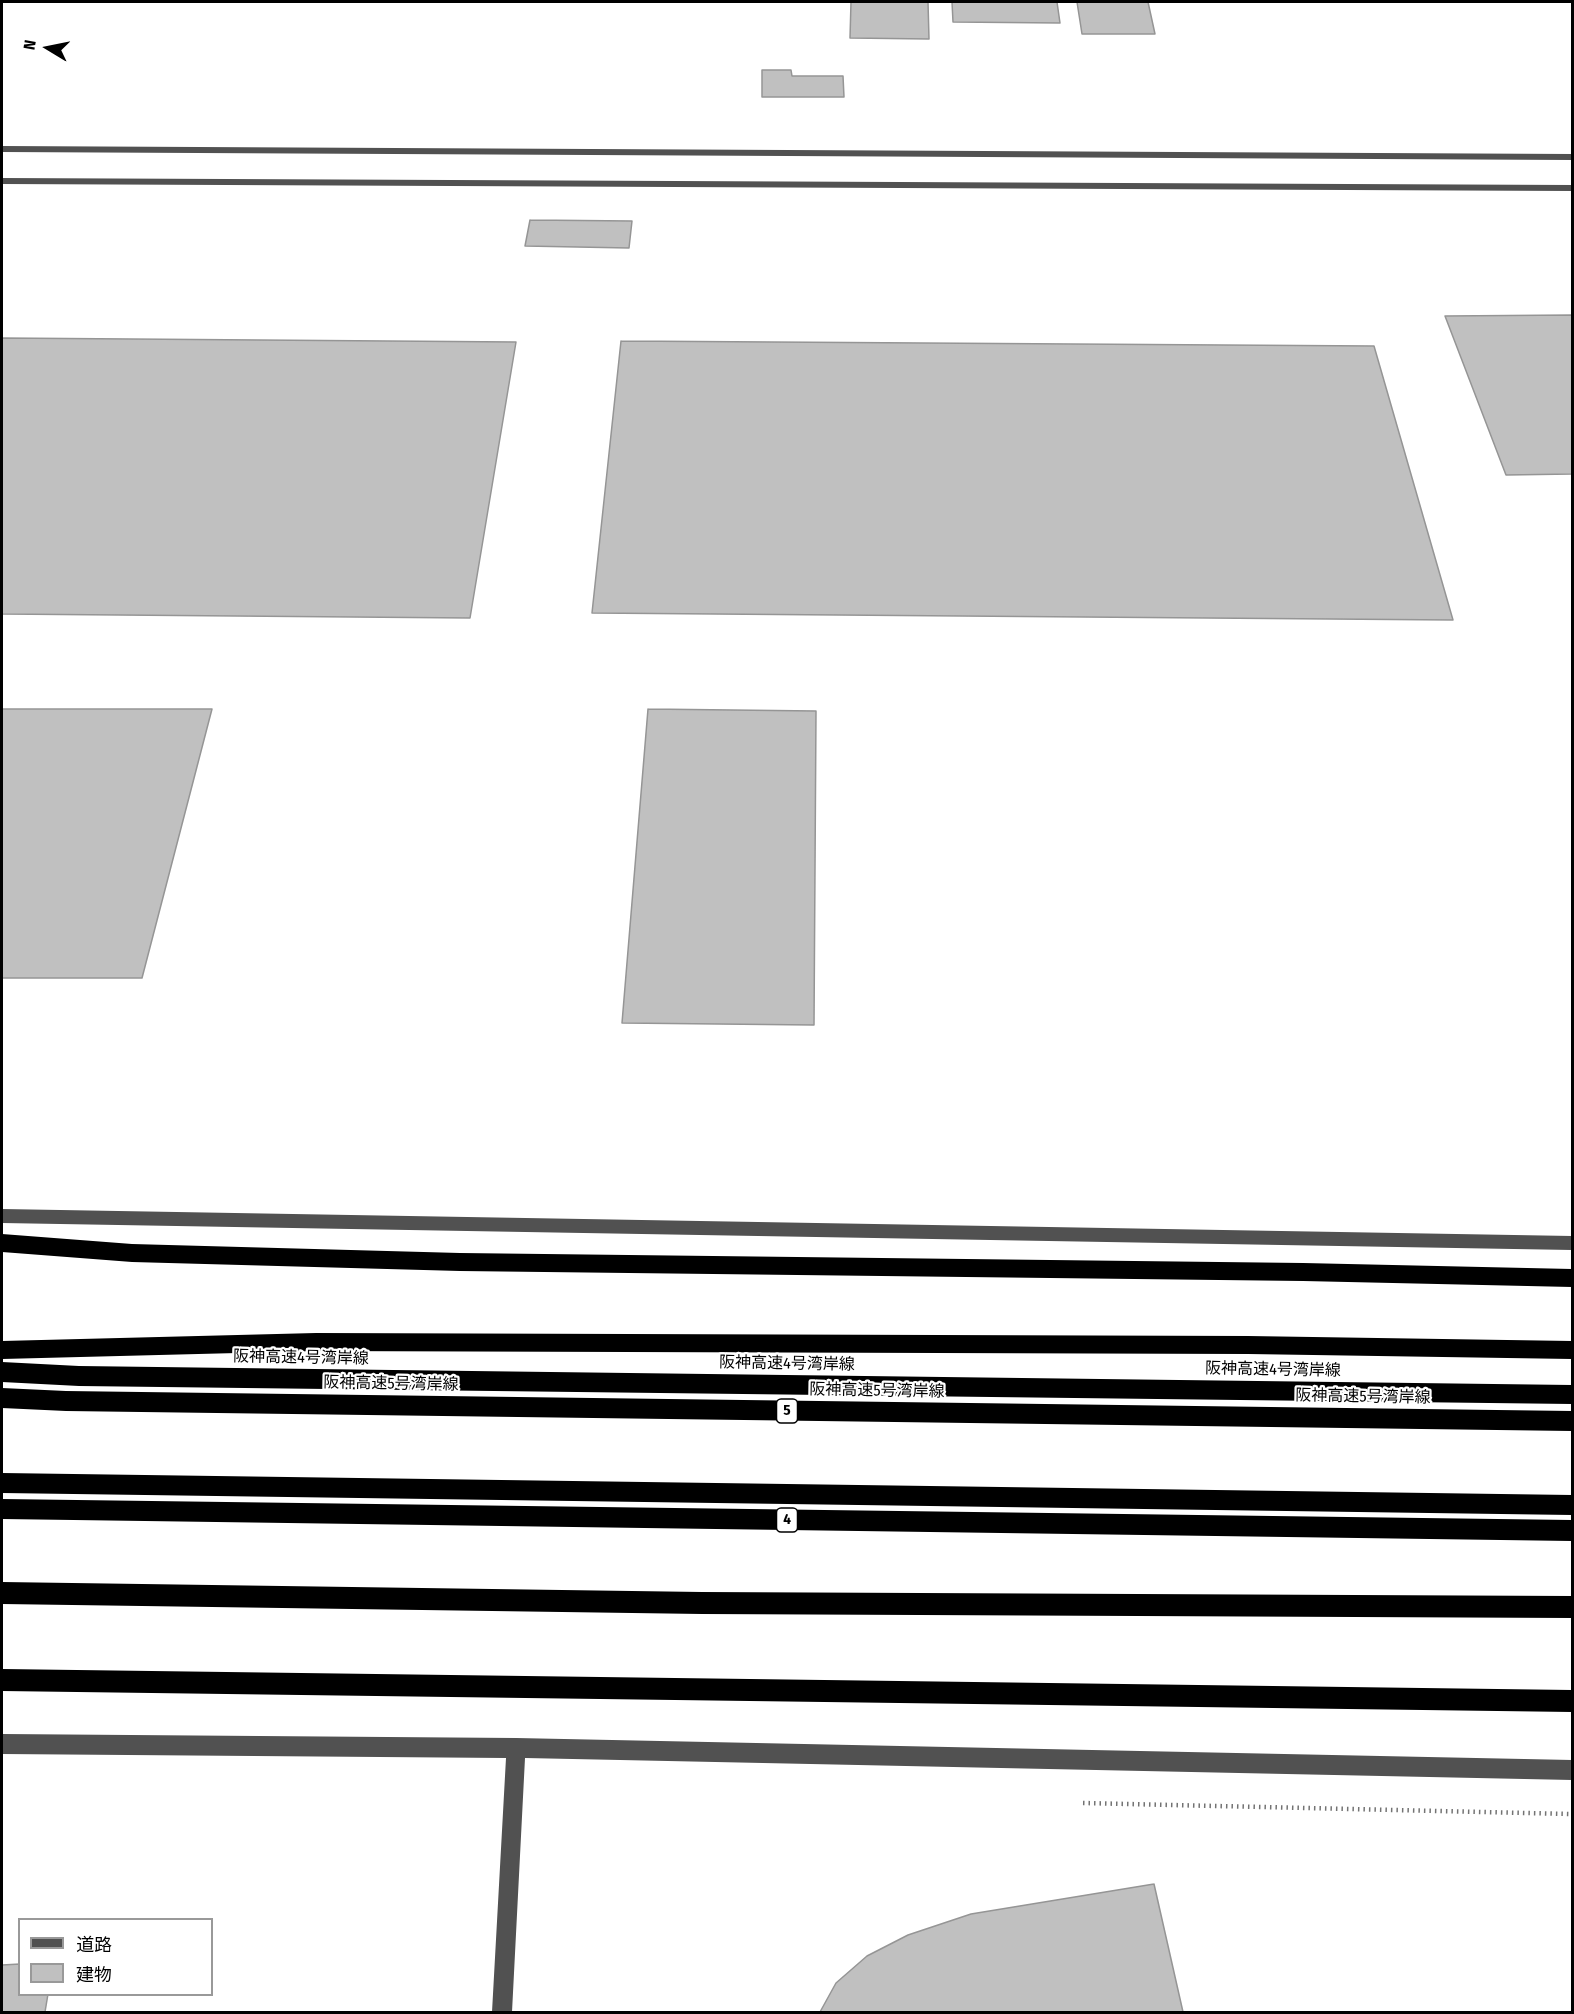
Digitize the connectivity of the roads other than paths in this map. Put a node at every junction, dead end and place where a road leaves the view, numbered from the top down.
1 (2, 149) edge
2 (1572, 157) edge
3 (2, 182) edge
4 (1572, 188) edge
5 (2, 1216) edge
6 (2, 1243) edge
7 (1572, 1243) edge
8 (1572, 1278) edge
9 (2, 1350) edge
10 (1572, 1350) edge
11 (2, 1372) edge
12 (1572, 1395) edge
13 (2, 1398) edge
14 (1572, 1421) edge
15 (2, 1483) edge
16 (1572, 1505) edge
17 (2, 1509) edge
18 (1572, 1531) edge
19 (2, 1593) edge
20 (1572, 1607) edge
21 (2, 1680) edge
22 (1572, 1701) edge
23 (2, 1744) edge
24 (516, 1748) junction
25 (1572, 1770) edge
26 (502, 2013) edge

1 - 2 street
3 - 4 street
5 - 7 street
6 - 8 highway
9 - 10 highway
11 - 12 highway, 阪神高速4号湾岸線
13 - 14 highway, 阪神高速5号湾岸線 / 5
15 - 16 highway
17 - 18 highway, 4
19 - 20 highway
21 - 22 highway
23 - 24 street
24 - 25 street
24 - 26 street

